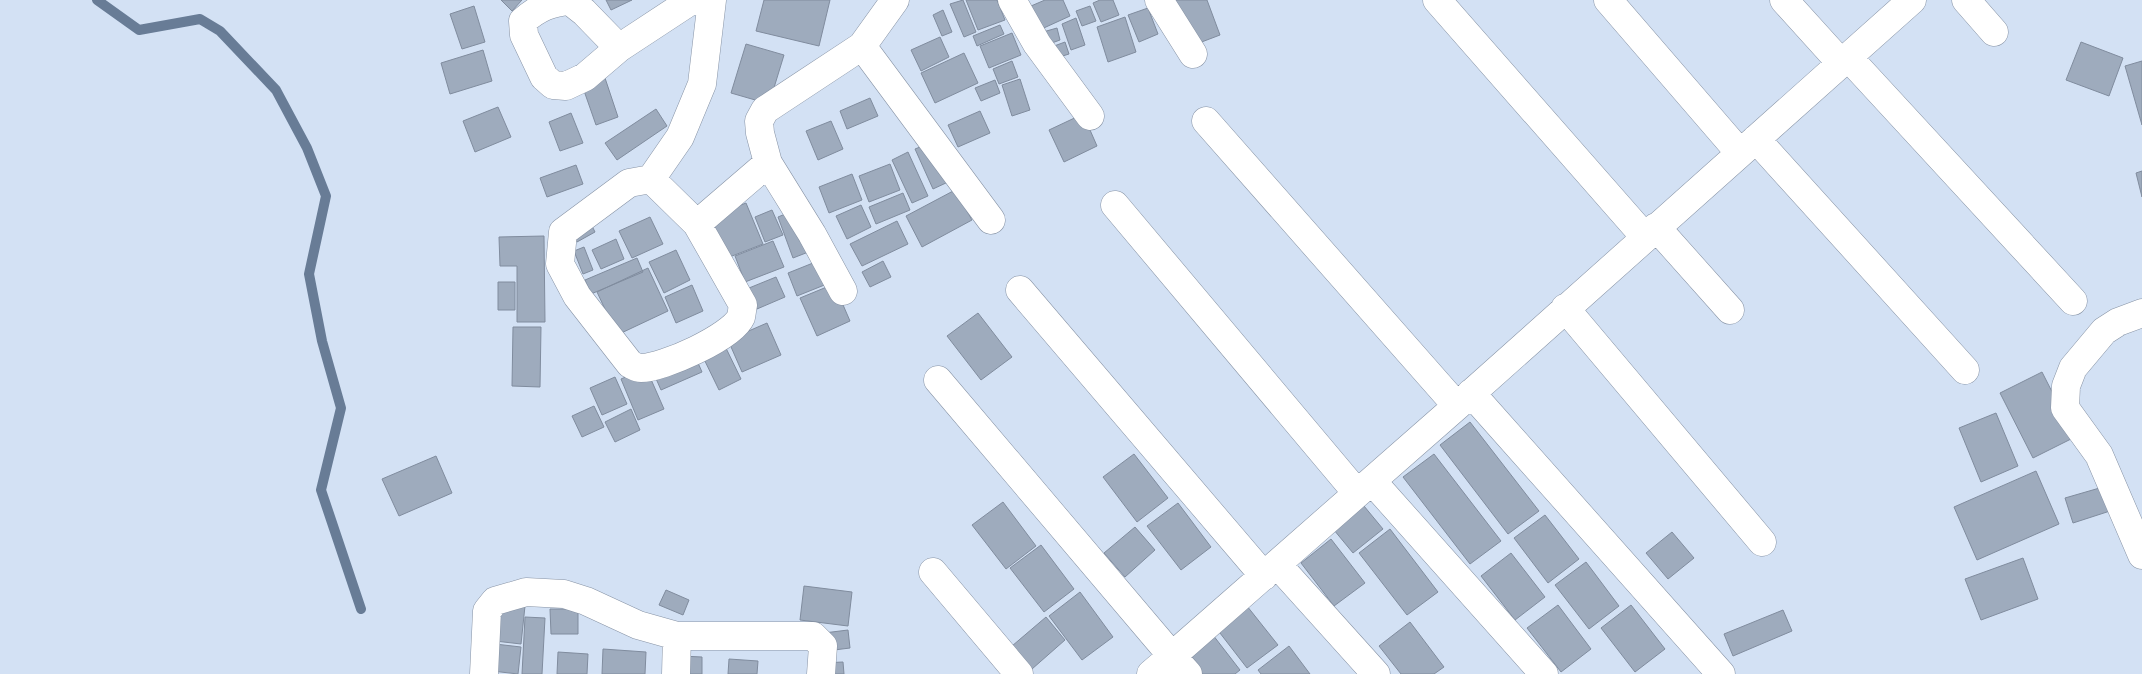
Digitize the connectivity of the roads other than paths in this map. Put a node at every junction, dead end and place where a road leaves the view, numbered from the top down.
1 (692, 0) edge
2 (712, 0) edge
3 (895, 0) edge
4 (1012, 0) edge
5 (1159, 0) edge
6 (1437, 0) edge
7 (1608, 0) edge
8 (1784, 0) edge
9 (1912, 0) edge
10 (1966, 0) edge
11 (1994, 32) dead end
12 (862, 46) junction
13 (619, 48) dead end
14 (1193, 54) dead end
15 (1844, 60) junction
16 (1090, 116) dead end
17 (1206, 121) dead end
18 (1748, 146) junction
19 (768, 162) junction
20 (650, 179) junction
21 (1115, 205) dead end
22 (991, 220) dead end
23 (697, 224) junction
24 (1650, 232) junction
25 (1020, 290) dead end
26 (843, 291) dead end
27 (2073, 301) dead end
28 (1565, 308) junction
29 (1730, 310) dead end
30 (2142, 313) edge
31 (1965, 370) dead end
32 (938, 380) dead end
33 (1464, 400) junction
34 (1364, 487) junction
35 (1762, 542) dead end
36 (2142, 554) edge
37 (1271, 570) junction
38 (933, 572) dead end
39 (677, 636) junction
40 (1180, 665) edge
41 (484, 674) edge
42 (676, 674) edge
43 (821, 674) edge
44 (1019, 674) edge
45 (1151, 674) edge
46 (1376, 674) edge
47 (1544, 674) edge
48 (1720, 674) edge

1 - 13 street
2 - 20 street
3 - 12 street
4 - 16 street
5 - 14 street
6 - 24 street
7 - 18 street
8 - 15 street
9 - 15 street
10 - 11 street
12 - 19 street
12 - 22 street
15 - 18 street
15 - 27 street
17 - 33 street
18 - 24 street
18 - 31 street
19 - 23 street
19 - 26 street
20 - 23 street
20 - 23 street
21 - 34 street
24 - 28 street
24 - 29 street
25 - 37 street
28 - 33 street
28 - 35 street
30 - 36 street
32 - 40 street
33 - 34 street
33 - 48 street
34 - 37 street
34 - 47 street
37 - 40 street
37 - 46 street
38 - 44 street
39 - 41 street
39 - 42 street
39 - 43 street
40 - 45 street

